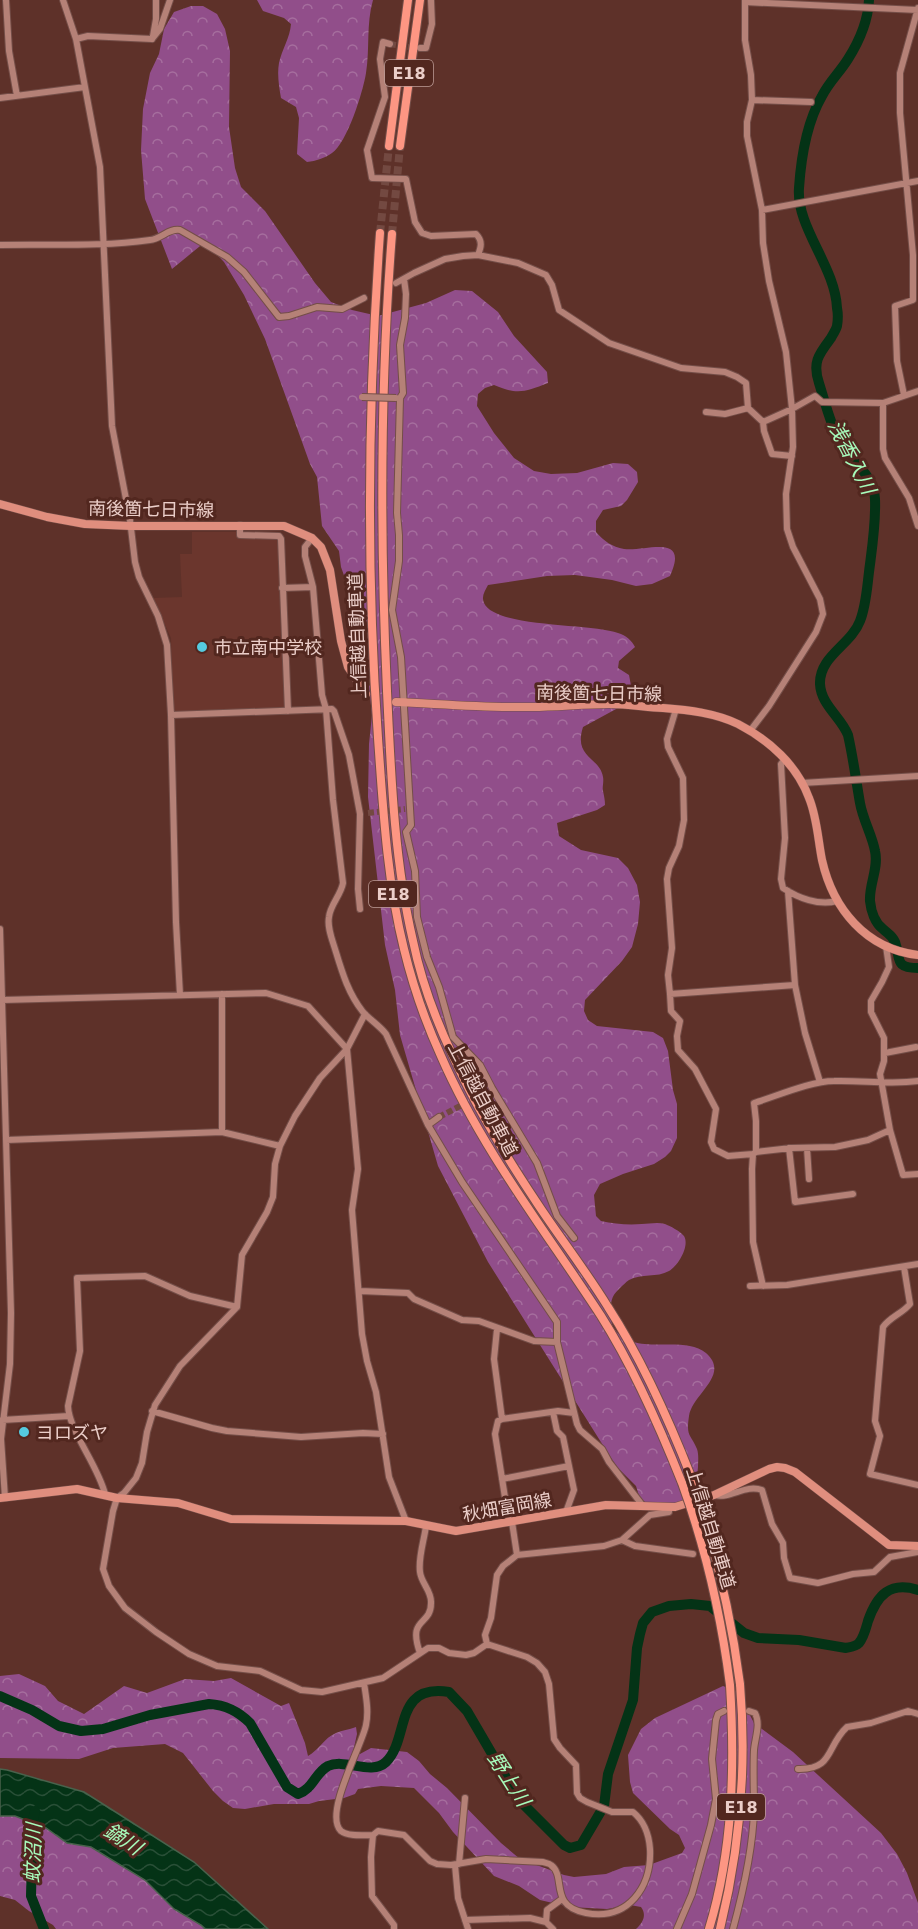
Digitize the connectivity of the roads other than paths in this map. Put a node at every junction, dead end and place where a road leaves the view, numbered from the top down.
1 (6, 0) edge
2 (63, 0) edge
3 (156, 0) edge
4 (170, 0) edge
5 (408, 0) edge
6 (420, 0) edge
7 (431, 0) edge
8 (745, 1) edge
9 (918, 9) edge
10 (910, 36) junction
11 (918, 36) edge
12 (76, 39) junction
13 (152, 39) junction
14 (390, 44) dead end
15 (420, 48) dead end
16 (85, 87) junction
17 (17, 96) junction
18 (0, 98) edge
19 (752, 100) junction
20 (811, 102) dead end
21 (389, 146) tunnel mouth
22 (400, 146) tunnel mouth
23 (918, 181) edge
24 (907, 183) junction
25 (762, 210) junction
26 (380, 233) tunnel mouth
27 (392, 234) tunnel mouth
28 (105, 243) junction
29 (0, 245) edge
30 (478, 255) junction
31 (404, 279) junction
32 (396, 283) dead end
33 (364, 298) dead end
34 (915, 301) edge
35 (918, 391) edge
36 (904, 395) junction
37 (362, 397) dead end
38 (398, 398) junction
39 (883, 403) junction
40 (748, 408) junction
41 (792, 409) junction
42 (706, 412) dead end
43 (763, 422) junction
44 (792, 456) junction
45 (0, 504) edge
46 (240, 525) junction
47 (131, 526) junction
48 (918, 526) edge
49 (312, 538) junction
50 (313, 587) junction
51 (282, 588) junction
52 (366, 694) dead end
53 (400, 702) junction
54 (676, 709) junction
55 (326, 710) junction
56 (288, 711) junction
57 (171, 715) junction
58 (750, 732) junction
59 (785, 759) junction
60 (918, 776) edge
61 (802, 783) junction
62 (368, 813) tunnel mouth
63 (360, 814) junction
64 (788, 891) junction
65 (837, 901) junction
66 (360, 909) dead end
67 (0, 929) edge
68 (888, 947) junction
69 (918, 955) edge
70 (795, 985) junction
71 (222, 994) junction
72 (670, 994) junction
73 (180, 995) junction
74 (2, 1000) junction
75 (365, 1014) junction
76 (916, 1047) dead end
77 (347, 1049) junction
78 (885, 1053) junction
79 (918, 1081) edge
80 (820, 1082) junction
81 (882, 1082) junction
82 (492, 1089) junction
83 (485, 1093) tunnel mouth
84 (439, 1117) tunnel mouth
85 (428, 1125) junction
86 (890, 1130) junction
87 (222, 1132) junction
88 (6, 1140) junction
89 (280, 1146) junction
90 (789, 1148) junction
91 (807, 1148) junction
92 (754, 1153) junction
93 (918, 1174) edge
94 (809, 1179) dead end
95 (853, 1194) dead end
96 (574, 1238) dead end
97 (918, 1264) edge
98 (904, 1267) junction
99 (750, 1286) dead end
100 (763, 1286) junction
101 (360, 1291) junction
102 (237, 1307) junction
103 (496, 1329) junction
104 (557, 1342) junction
105 (152, 1411) junction
106 (552, 1412) junction
107 (574, 1413) junction
108 (69, 1416) junction
109 (502, 1419) junction
110 (2, 1420) junction
111 (383, 1434) junction
112 (569, 1466) junction
113 (502, 1479) junction
114 (918, 1485) edge
115 (105, 1494) junction
116 (714, 1495) junction
117 (3, 1498) edge
118 (117, 1498) junction
119 (643, 1506) junction
120 (669, 1507) junction
121 (566, 1512) junction
122 (406, 1521) junction
123 (511, 1522) junction
124 (426, 1526) junction
125 (622, 1540) junction
126 (918, 1546) edge
127 (918, 1552) edge
128 (693, 1554) dead end
129 (517, 1555) junction
130 (488, 1644) junction
131 (420, 1653) junction
132 (364, 1683) junction
133 (724, 1711) dead end
134 (749, 1711) dead end
135 (918, 1714) edge
136 (798, 1769) dead end
137 (465, 1798) dead end
138 (373, 1835) junction
139 (457, 1864) junction
140 (562, 1899) junction
141 (465, 1920) junction
142 (546, 1922) junction
143 (394, 1929) edge
144 (468, 1929) edge
145 (553, 1929) edge
146 (677, 1929) edge
147 (709, 1929) edge
148 (720, 1929) edge
149 (733, 1929) edge

1 - 17 street
2 - 12 street
3 - 13 street
4 - 13 street
5 - 21 highway, E18
6 - 22 highway, E18
7 - 15 street
8 - 9 street
8 - 19 street
9 - 10 street
10 - 11 street
10 - 24 street
12 - 13 street
12 - 16 street
14 - 30 street
16 - 17 street
16 - 28 street
17 - 18 street
19 - 20 street
19 - 25 street
23 - 24 street
24 - 25 street
24 - 34 street
25 - 41 street
26 - 147 highway, 上信越自動車道 / E18, bridge
27 - 148 highway, 上信越自動車道 / E18, bridge
28 - 29 street
28 - 33 street
28 - 47 street
30 - 31 street
30 - 40 street
31 - 32 street
31 - 38 street
34 - 36 street
35 - 36 street
36 - 39 street
37 - 38 street, bridge
38 - 53 street
39 - 41 street
39 - 48 street
40 - 42 street
40 - 43 street
41 - 43 street
41 - 44 street
43 - 44 street
44 - 58 street
45 - 47 main road, 南後箇七日市線
46 - 47 main road, 南後箇七日市線
46 - 49 main road, 南後箇七日市線
46 - 51 street
47 - 57 street
49 - 50 street
49 - 52 main road
50 - 51 street
50 - 55 street
51 - 56 street
53 - 54 main road, 南後箇七日市線
53 - 82 street
54 - 58 main road, 南後箇七日市線
54 - 72 street
55 - 56 street
55 - 63 street
55 - 75 street
56 - 57 street
57 - 73 street
58 - 59 main road, 南後箇七日市線
59 - 61 main road, 南後箇七日市線
59 - 64 street
60 - 61 street
61 - 65 main road, 南後箇七日市線
62 - 63 street
63 - 66 street
64 - 65 street
64 - 70 street
65 - 68 main road, 南後箇七日市線
67 - 74 street
68 - 69 main road, 南後箇七日市線
68 - 78 street
70 - 72 street
70 - 80 street
71 - 73 street
71 - 77 street
71 - 87 street
72 - 92 street
73 - 74 street
74 - 88 street
75 - 77 street
75 - 85 street
76 - 78 street
77 - 89 street
77 - 101 street
78 - 81 street
79 - 81 street
80 - 81 street
80 - 92 street
81 - 86 street
82 - 83 street
82 - 96 street
84 - 85 street
85 - 104 street
86 - 91 street
86 - 93 street
87 - 88 street
87 - 89 street
88 - 110 street
89 - 102 street
90 - 91 street
90 - 92 street
90 - 95 street
91 - 94 street
92 - 100 street
97 - 98 street
98 - 100 street
98 - 114 street
99 - 100 street
101 - 103 street
101 - 111 street
102 - 105 street
102 - 108 street
103 - 104 street
103 - 109 street
104 - 107 street
105 - 111 street
105 - 118 street
106 - 107 street
106 - 109 street
106 - 112 street
107 - 119 street
108 - 110 street
108 - 115 street
109 - 113 street
110 - 117 street
111 - 122 street
112 - 113 street
112 - 121 street
113 - 123 street
115 - 117 main road, 秋畑富岡線
115 - 118 main road, 秋畑富岡線
116 - 120 main road, 秋畑富岡線
116 - 126 main road, 秋畑富岡線
116 - 127 street
118 - 122 main road, 秋畑富岡線
118 - 132 street
119 - 120 main road, 秋畑富岡線
119 - 121 main road, 秋畑富岡線
120 - 125 street
121 - 123 main road, 秋畑富岡線
122 - 124 main road, 秋畑富岡線
123 - 124 main road, 秋畑富岡線
123 - 129 street
124 - 131 street
125 - 128 street
125 - 129 street
129 - 130 street
130 - 131 street
130 - 140 street
131 - 132 street
132 - 138 street
133 - 146 street
134 - 149 street
135 - 136 street
137 - 139 street
138 - 139 street
138 - 143 street
139 - 140 street
139 - 141 street
140 - 142 street
141 - 142 street
141 - 144 street
142 - 145 street

